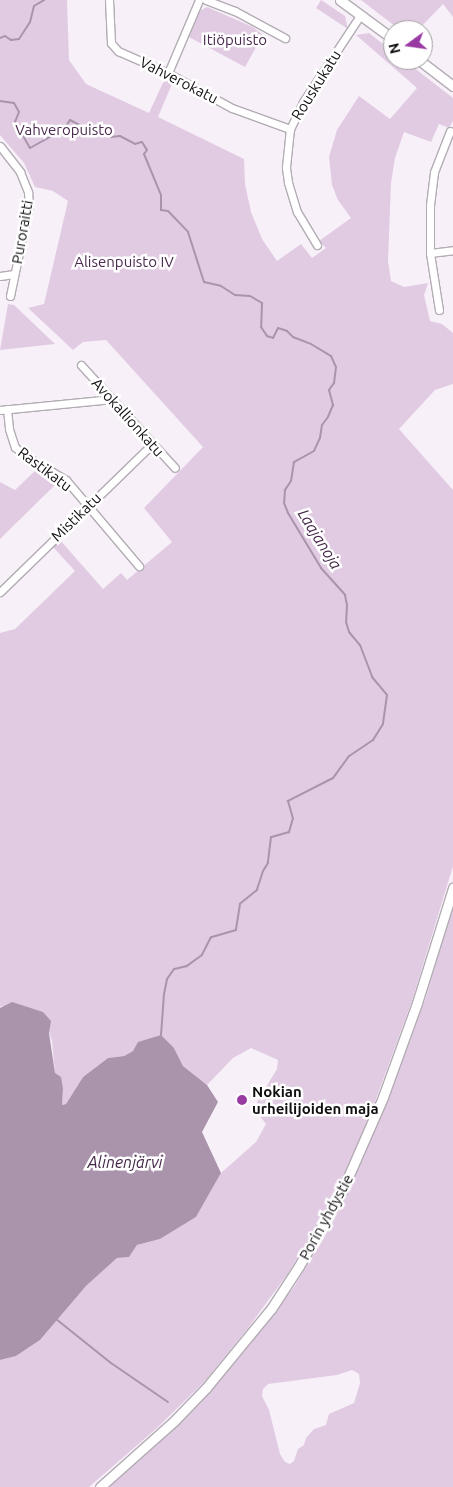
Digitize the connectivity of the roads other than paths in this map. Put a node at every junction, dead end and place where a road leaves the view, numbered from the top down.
1 (109, 0) edge
2 (199, 0) edge
3 (206, 0) edge
4 (340, 0) edge
5 (362, 14) junction
6 (383, 31) edge
7 (285, 38) dead end
8 (432, 70) edge
9 (168, 73) junction
10 (453, 86) edge
11 (290, 129) junction
12 (450, 131) dead end
13 (0, 146) edge
14 (317, 245) dead end
15 (453, 250) edge
16 (430, 253) junction
17 (14, 274) junction
18 (0, 276) edge
19 (10, 296) dead end
20 (440, 310) dead end
21 (81, 365) dead end
22 (112, 399) junction
23 (4, 410) edge
24 (152, 444) junction
25 (175, 468) dead end
26 (87, 506) junction
27 (139, 566) dead end
28 (0, 592) edge
29 (453, 888) edge
30 (100, 1487) edge

1 - 9 street, Vahverokatu
2 - 9 street
3 - 7 street
4 - 5 main road
5 - 6 main road
5 - 11 street, Rouskukatu
8 - 10 main road
9 - 11 street, Vahverokatu
11 - 14 street, Rouskukatu
12 - 16 street
13 - 17 street, Puroraitti
15 - 16 street
16 - 20 street
17 - 18 street
17 - 19 street, Puroraitti
21 - 22 street, Avokallionkatu
22 - 23 street
22 - 24 street, Avokallionkatu
23 - 26 street, Rastikatu
24 - 25 street, Avokallionkatu
24 - 26 street, Mistikatu
26 - 27 street, Rastikatu
26 - 28 street, Mistikatu
29 - 30 main road, Porin yhdystie

